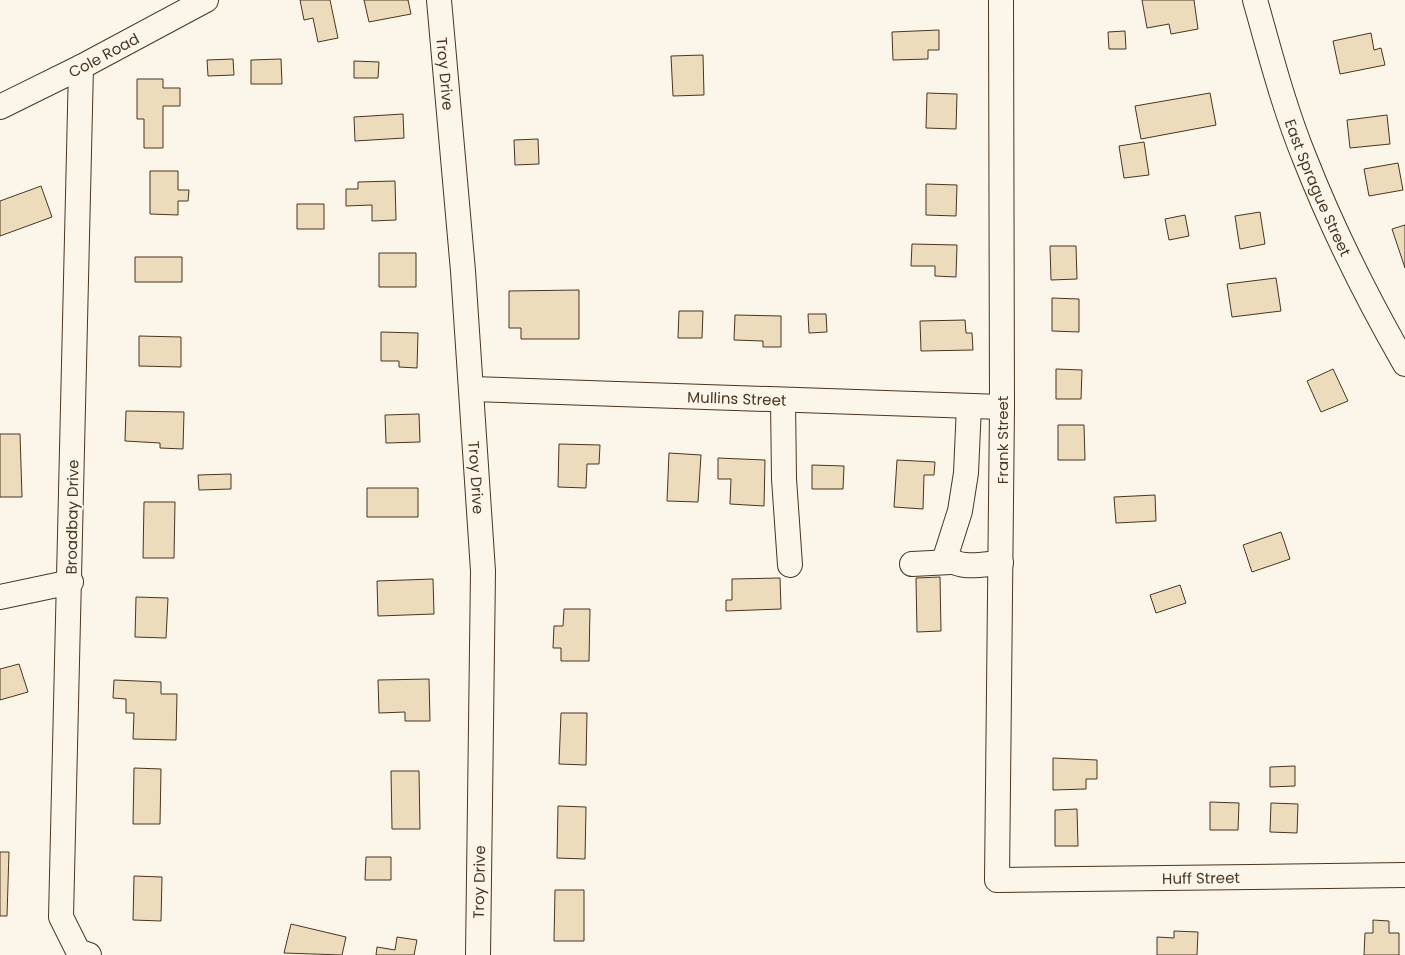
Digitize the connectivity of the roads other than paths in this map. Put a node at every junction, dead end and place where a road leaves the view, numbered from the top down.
1 (206, 0) edge
2 (439, 0) edge
3 (1001, 0) edge
4 (1255, 0) edge
5 (81, 67) junction
6 (0, 107) edge
7 (1405, 364) edge
8 (472, 388) junction
9 (783, 400) junction
10 (969, 406) junction
11 (1002, 408) junction
12 (951, 562) junction
13 (1000, 563) junction
14 (912, 564) dead end
15 (790, 566) dead end
16 (71, 582) junction
17 (0, 597) edge
18 (1405, 875) edge
19 (997, 880) joint
20 (89, 955) edge
21 (478, 955) edge

1 - 5 street, Cole Road
2 - 8 street, Troy Drive
3 - 11 street, Frank Street
4 - 7 street, East Sprague Street
5 - 6 street, Cole Road
5 - 16 street, Broadbay Drive
8 - 9 street, Mullins Street
8 - 21 street, Troy Drive
9 - 10 street, Mullins Street
9 - 15 street
10 - 11 street, Mullins Street
10 - 12 street
11 - 13 street, Frank Street
12 - 13 street
12 - 14 street
13 - 19 street, Frank Street
16 - 17 street
16 - 20 street, Broadbay Drive
18 - 19 street, Huff Street

